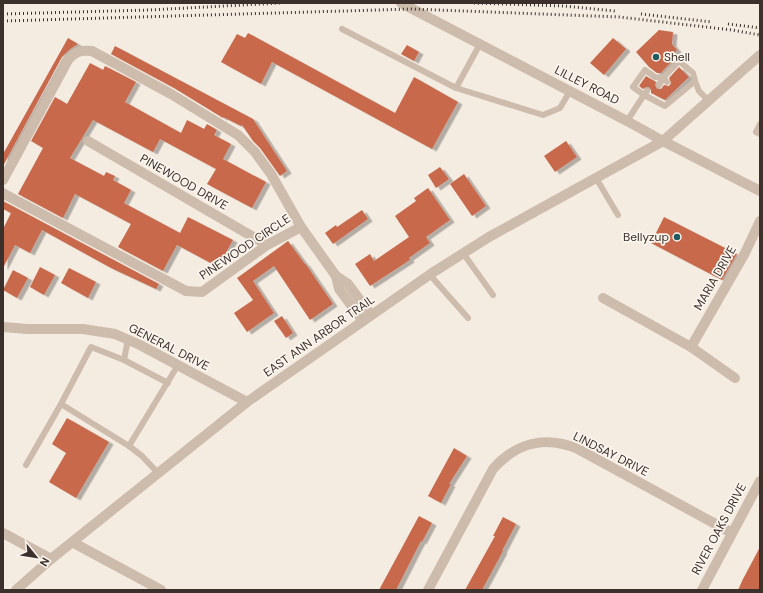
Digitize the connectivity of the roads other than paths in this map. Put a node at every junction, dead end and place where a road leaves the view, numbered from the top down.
1 (401, 3) edge
2 (342, 29) dead end
3 (480, 44) junction
4 (760, 55) edge
5 (665, 80) junction
6 (695, 81) junction
7 (659, 85) dead end
8 (456, 88) junction
9 (570, 91) junction
10 (649, 95) junction
11 (709, 101) junction
12 (628, 121) junction
13 (760, 124) edge
14 (760, 134) edge
15 (88, 141) dead end
16 (663, 141) junction
17 (596, 178) junction
18 (3, 180) edge
19 (760, 191) edge
20 (3, 193) edge
21 (618, 216) dead end
22 (760, 221) edge
23 (301, 228) junction
24 (267, 245) junction
25 (463, 253) junction
26 (430, 275) junction
27 (493, 295) dead end
28 (603, 298) dead end
29 (367, 318) junction
30 (468, 318) dead end
31 (3, 327) edge
32 (128, 339) junction
33 (691, 347) junction
34 (124, 360) junction
35 (178, 365) junction
36 (735, 378) dead end
37 (168, 383) junction
38 (247, 402) junction
39 (61, 404) junction
40 (129, 446) junction
41 (26, 465) dead end
42 (158, 473) junction
43 (760, 481) edge
44 (3, 533) edge
45 (732, 533) junction
46 (72, 542) junction
47 (51, 559) junction
48 (16, 590) edge
49 (161, 590) edge
50 (428, 590) edge
51 (702, 590) edge

1 - 3 street, LILLEY ROAD
2 - 8 lane
3 - 8 lane
3 - 9 street, LILLEY ROAD
4 - 11 street, EAST ANN ARBOR TRAIL
5 - 6 lane
5 - 7 lane
5 - 10 lane
6 - 10 lane
6 - 11 lane
8 - 9 lane
9 - 12 street, LILLEY ROAD
10 - 12 lane
11 - 16 street, EAST ANN ARBOR TRAIL
12 - 16 street, LILLEY ROAD
13 - 14 lane
15 - 24 street, PINEWOOD DRIVE
16 - 17 street, EAST ANN ARBOR TRAIL
16 - 19 street, LILLEY ROAD
17 - 21 lane
17 - 25 street, EAST ANN ARBOR TRAIL
18 - 23 street, PINEWOOD CIRCLE
20 - 24 street, PINEWOOD CIRCLE
22 - 33 street, MARIA DRIVE
23 - 24 street, PINEWOOD CIRCLE
23 - 29 street
25 - 26 street, EAST ANN ARBOR TRAIL
25 - 27 lane
26 - 29 street, EAST ANN ARBOR TRAIL
26 - 30 lane
28 - 33 street
29 - 38 street, EAST ANN ARBOR TRAIL
31 - 32 street, GENERAL DRIVE
32 - 34 lane
32 - 35 street, GENERAL DRIVE
33 - 36 street
34 - 37 lane
34 - 39 lane
35 - 37 lane
35 - 38 street, GENERAL DRIVE
37 - 40 lane
38 - 42 street, EAST ANN ARBOR TRAIL
39 - 40 lane
39 - 41 lane
40 - 42 lane
42 - 46 street, EAST ANN ARBOR TRAIL
43 - 45 street, RIVER OAKS DRIVE
44 - 47 street
45 - 50 street, LINDSAY DRIVE
45 - 51 street, RIVER OAKS DRIVE
46 - 47 street, EAST ANN ARBOR TRAIL
46 - 49 street
47 - 48 street, EAST ANN ARBOR TRAIL

